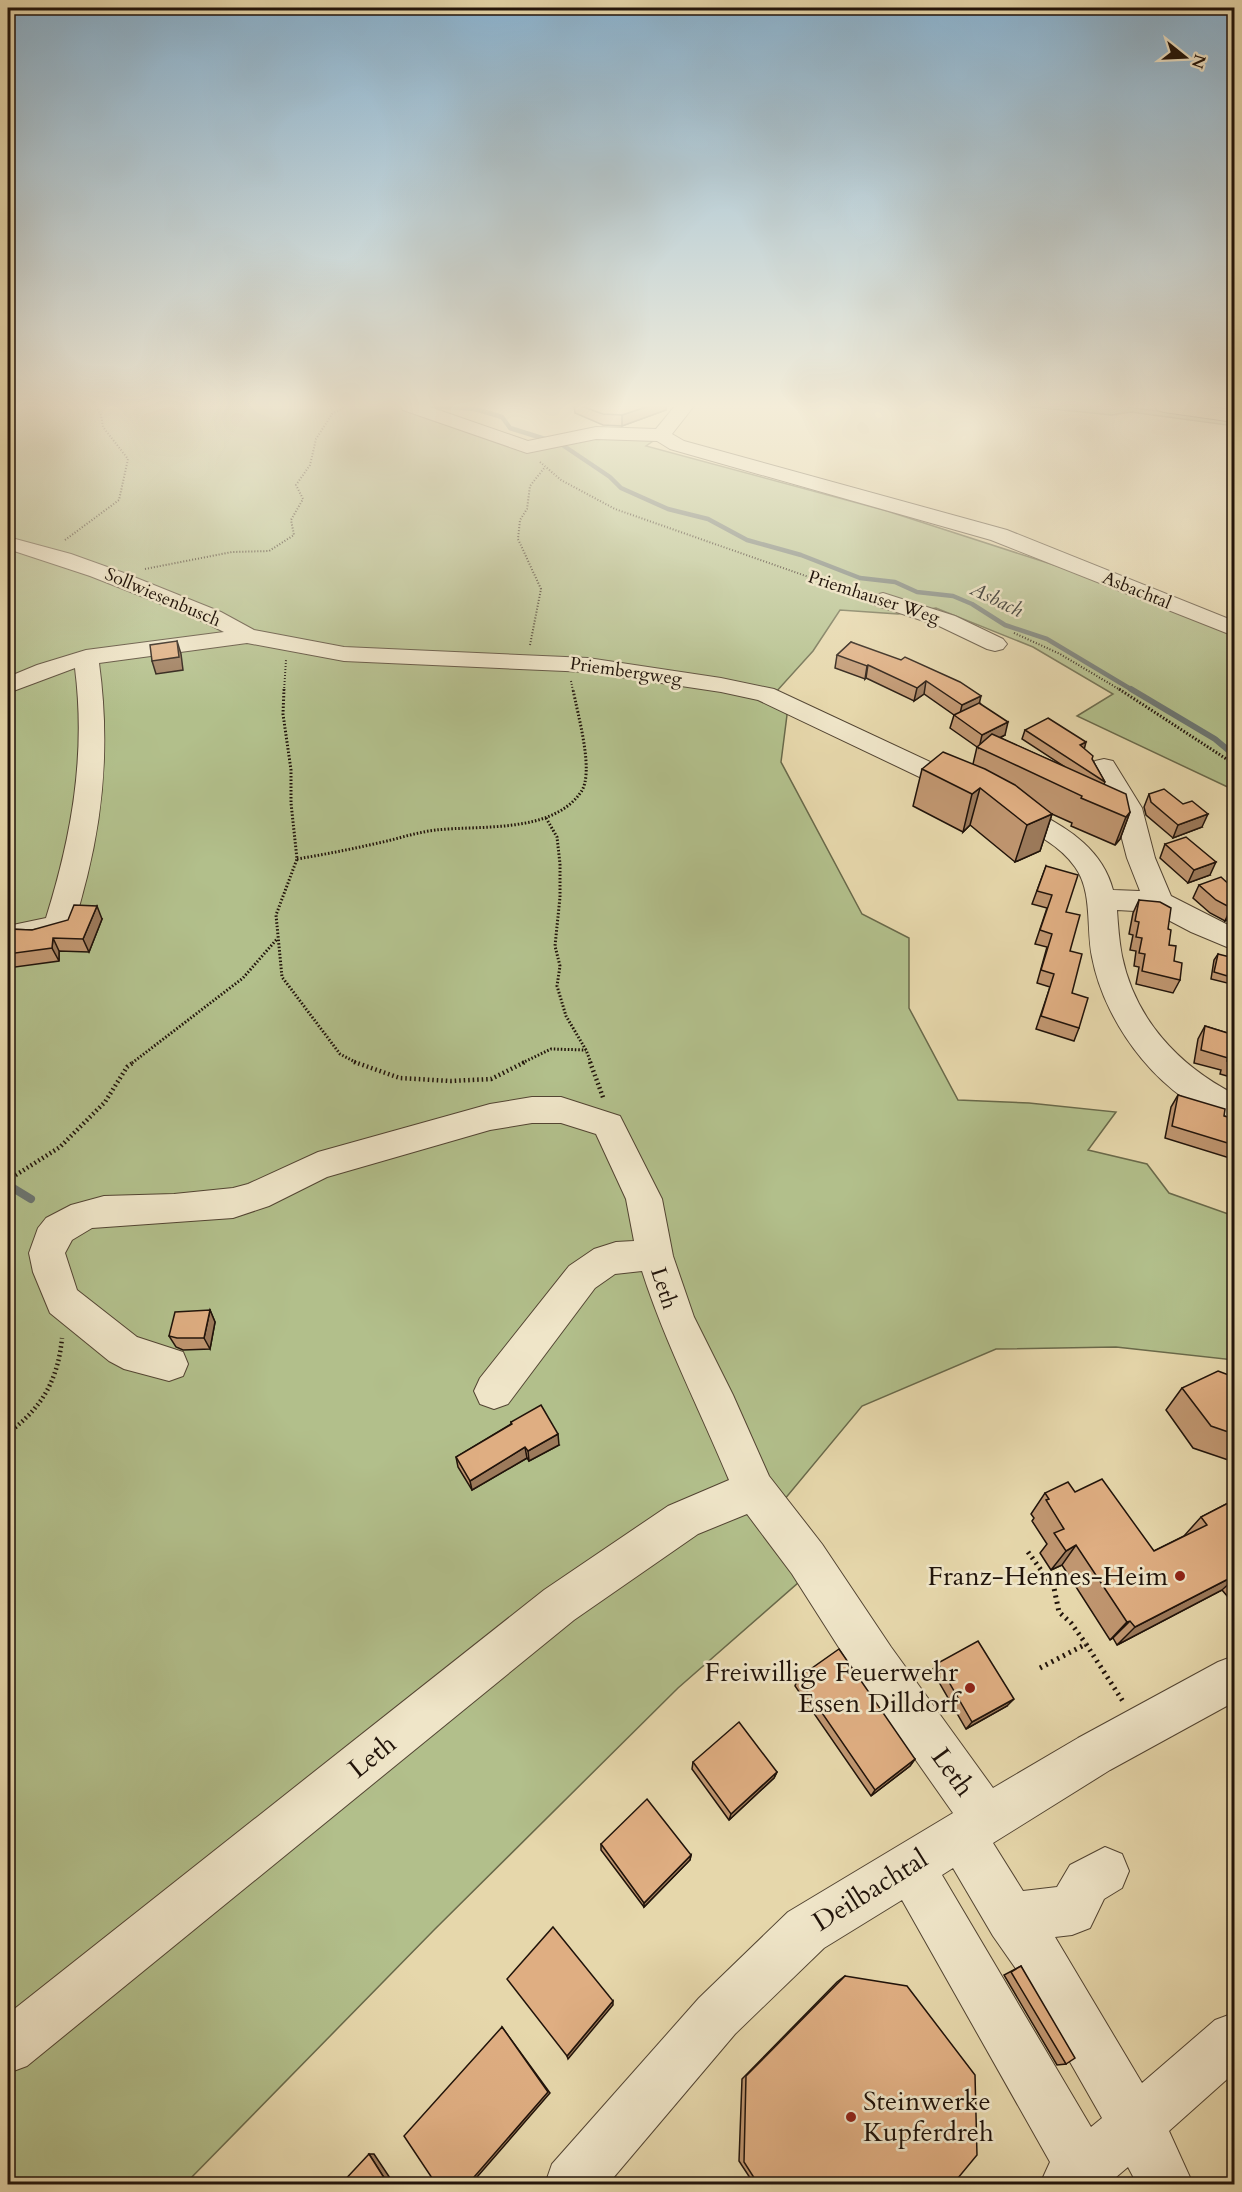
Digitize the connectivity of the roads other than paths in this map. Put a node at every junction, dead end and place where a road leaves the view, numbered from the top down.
1 (903, 508) edge
2 (8, 543) edge
3 (883, 600) road end
4 (1234, 628) edge
5 (248, 636) junction
6 (1002, 638) road end
7 (86, 657) junction
8 (8, 686) edge
9 (1104, 767) dead end
10 (1101, 899) junction
11 (1158, 902) junction
12 (18, 933) edge
13 (1234, 940) edge
14 (1234, 1109) edge
15 (655, 1256) junction
16 (169, 1364) dead end
17 (494, 1391) dead end
18 (759, 1497) junction
19 (1234, 1678) edge
20 (974, 1827) junction
21 (909, 1865) junction
22 (1106, 1871) dead end
23 (1011, 1918) junction
24 (1234, 2039) edge
25 (8, 2047) edge
26 (1136, 2124) junction
27 (1075, 2176) edge
28 (572, 2184) edge
29 (1166, 2184) edge

1 - 4 street, Asbachtal
2 - 5 street, Sollwiesenbusch
3 - 6 street, Priemhauser Weg
5 - 7 street, Priembergweg
5 - 10 street, Priembergweg
7 - 8 street, Priembergweg
7 - 12 street
9 - 11 street
10 - 11 street
10 - 14 street, Priembergweg
11 - 13 street
15 - 16 street
15 - 17 street, Leth
15 - 18 street, Leth
18 - 20 street, Leth
18 - 25 street, Leth
19 - 20 street, Deilbachtal
20 - 21 street, Deilbachtal
20 - 23 street, Leth
21 - 27 street
21 - 28 street, Deilbachtal
22 - 23 street
23 - 26 street, Leth
24 - 26 street
26 - 27 street
26 - 29 street, Leth

